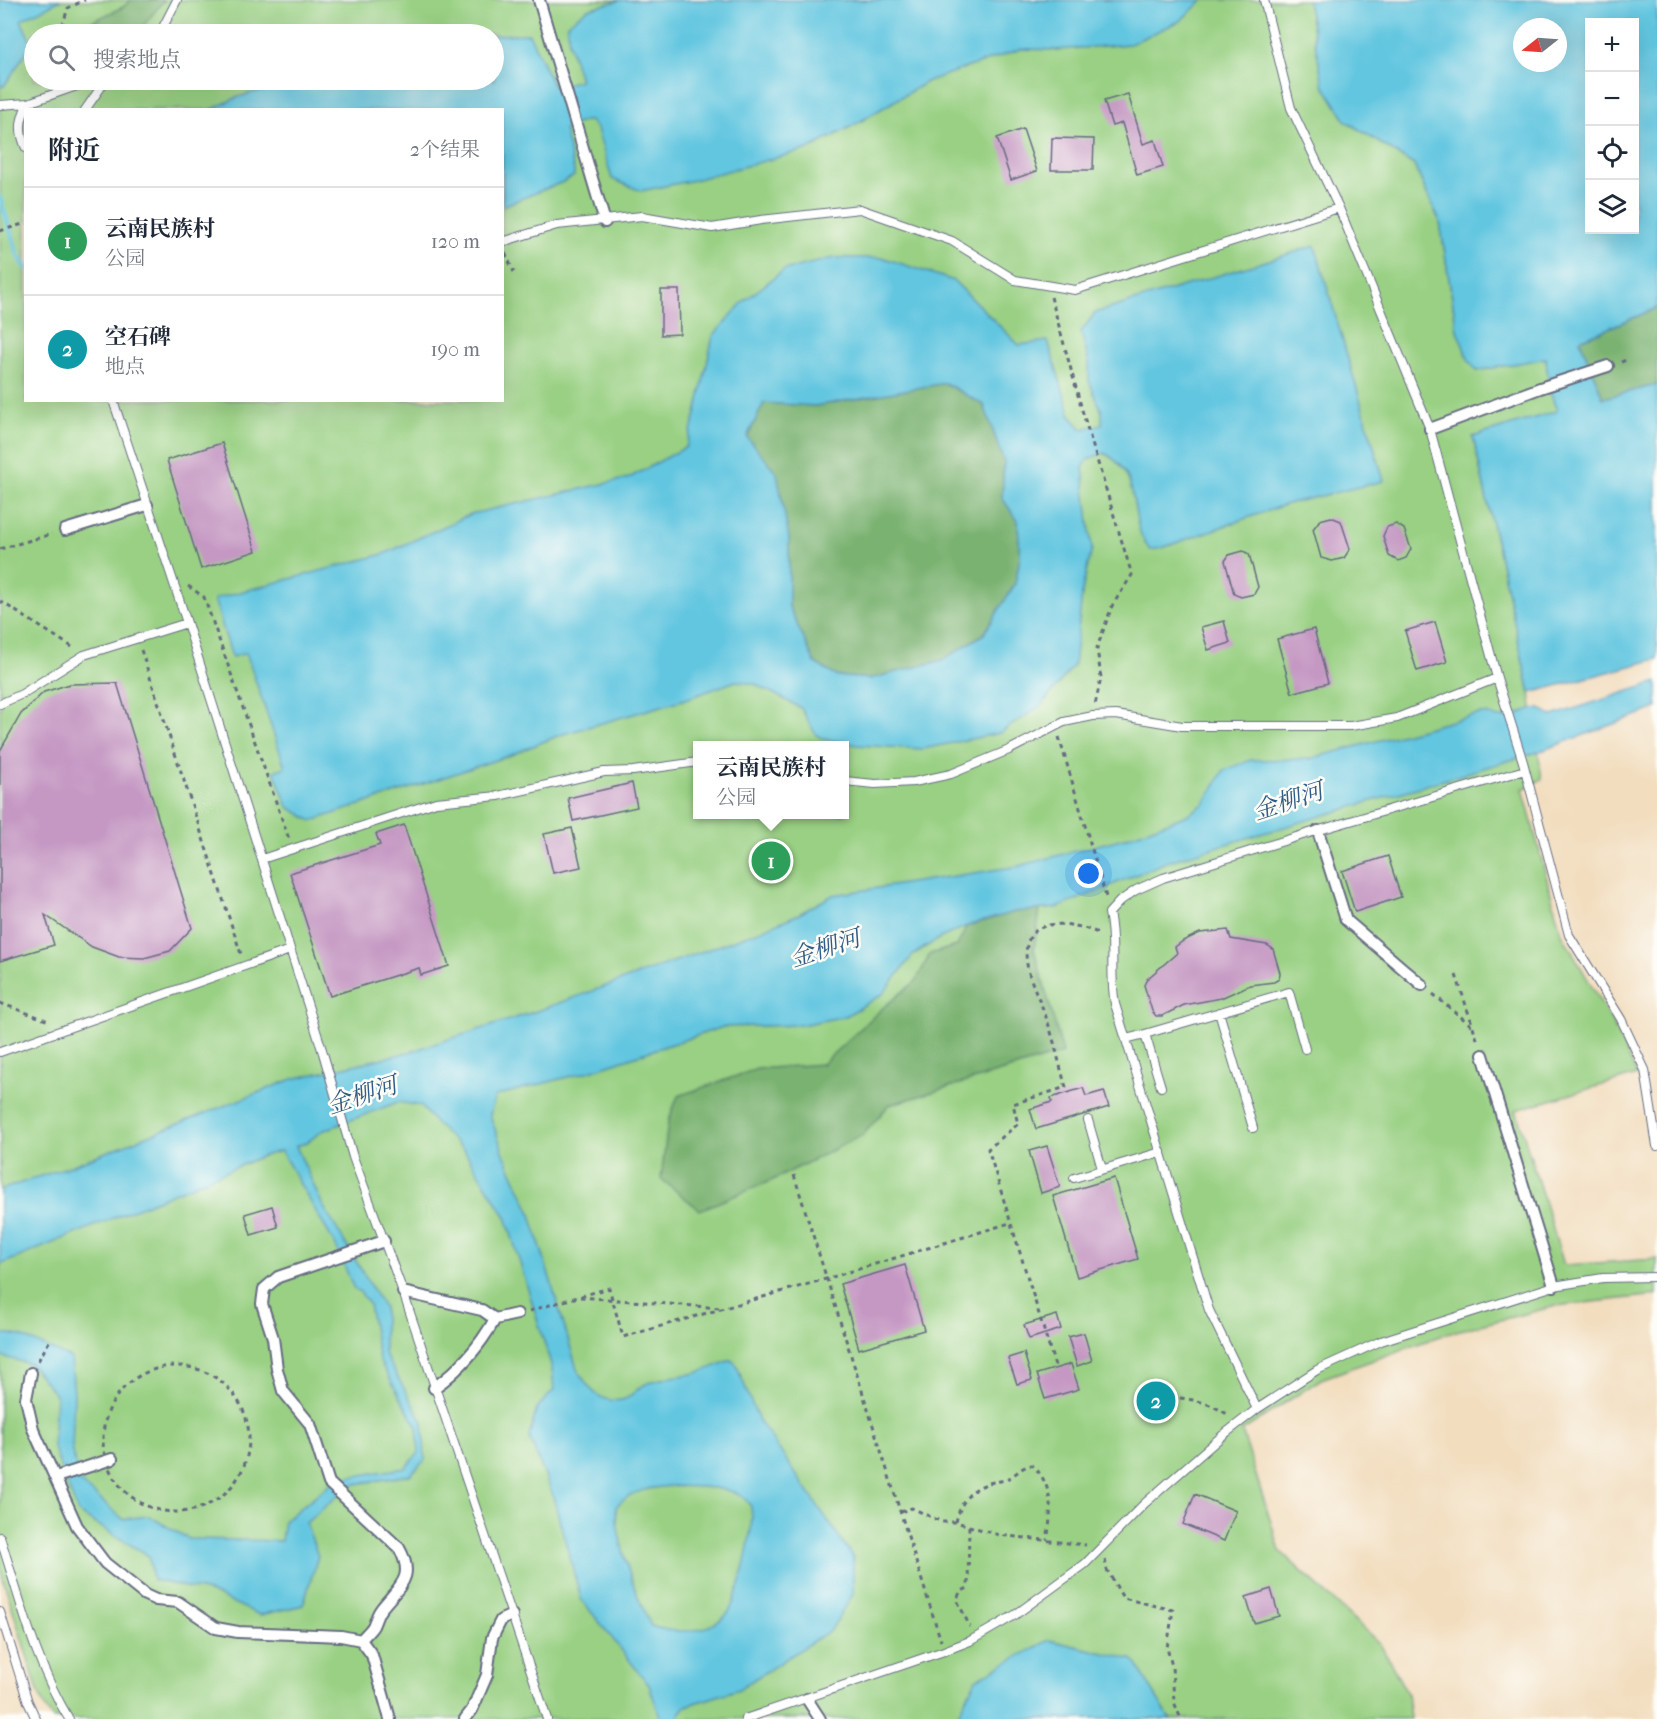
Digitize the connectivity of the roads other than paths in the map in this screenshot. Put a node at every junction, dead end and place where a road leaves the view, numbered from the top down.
1 (177, 0) edge
2 (539, 0) edge
3 (1264, 0) edge
4 (165, 24) edge
5 (65, 90) edge
6 (99, 90) edge
7 (28, 103) junction
8 (3, 105) edge
9 (26, 108) edge
10 (86, 108) edge
11 (24, 111) edge
12 (24, 144) edge
13 (1339, 208) junction
14 (605, 222) junction
15 (504, 243) edge
16 (1608, 366) dead end
17 (114, 402) edge
18 (1430, 429) junction
19 (147, 505) junction
20 (65, 530) road end
21 (187, 623) junction
22 (1497, 678) junction
23 (0, 704) edge
24 (693, 763) edge
25 (1524, 766) junction
26 (849, 781) edge
27 (1318, 831) junction
28 (261, 859) junction
29 (290, 950) junction
30 (1422, 985) road end
31 (1219, 1012) junction
32 (1145, 1034) junction
33 (1126, 1039) junction
34 (1305, 1049) dead end
35 (0, 1052) edge
36 (1482, 1055) road end
37 (1161, 1087) dead end
38 (1088, 1120) dead end
39 (1253, 1128) dead end
40 (1657, 1146) edge
41 (1161, 1152) junction
42 (1102, 1169) junction
43 (1074, 1178) dead end
44 (384, 1241) junction
45 (1657, 1277) edge
46 (1554, 1286) junction
47 (403, 1292) junction
48 (517, 1314) road end
49 (495, 1319) junction
50 (31, 1373) road end
51 (434, 1388) junction
52 (1257, 1409) junction
53 (109, 1460) road end
54 (58, 1476) junction
55 (0, 1537) edge
56 (0, 1612) edge
57 (512, 1615) junction
58 (361, 1640) junction
59 (807, 1699) junction
60 (36, 1719) edge
61 (69, 1719) edge
62 (390, 1719) edge
63 (465, 1719) edge
64 (547, 1719) edge
65 (745, 1719) edge
66 (820, 1719) edge

1 - 4 lane
2 - 14 street
3 - 13 lane
5 - 7 lane
6 - 10 lane
7 - 8 lane
7 - 9 lane
11 - 12 lane
13 - 14 lane
13 - 18 lane
14 - 15 lane
16 - 18 street
17 - 19 lane
18 - 22 lane
19 - 20 street
19 - 21 lane
21 - 23 lane
21 - 28 lane
22 - 25 lane
22 - 26 lane
24 - 28 lane
25 - 27 lane
25 - 40 lane
27 - 30 street
27 - 33 lane
28 - 29 lane
29 - 35 lane
29 - 44 lane
31 - 32 lane
31 - 34 lane
31 - 39 lane
32 - 33 lane
32 - 37 lane
33 - 41 lane
36 - 46 street
38 - 42 lane
41 - 42 lane
41 - 52 lane
42 - 43 lane
44 - 47 lane
44 - 58 street
45 - 46 lane
46 - 52 lane
47 - 49 street
47 - 51 lane
48 - 49 street
49 - 51 street
50 - 54 street
51 - 57 lane
52 - 59 lane
53 - 54 street
54 - 58 street
55 - 61 lane
56 - 60 lane
57 - 63 street
57 - 64 lane
58 - 62 street
59 - 65 lane
59 - 66 street

